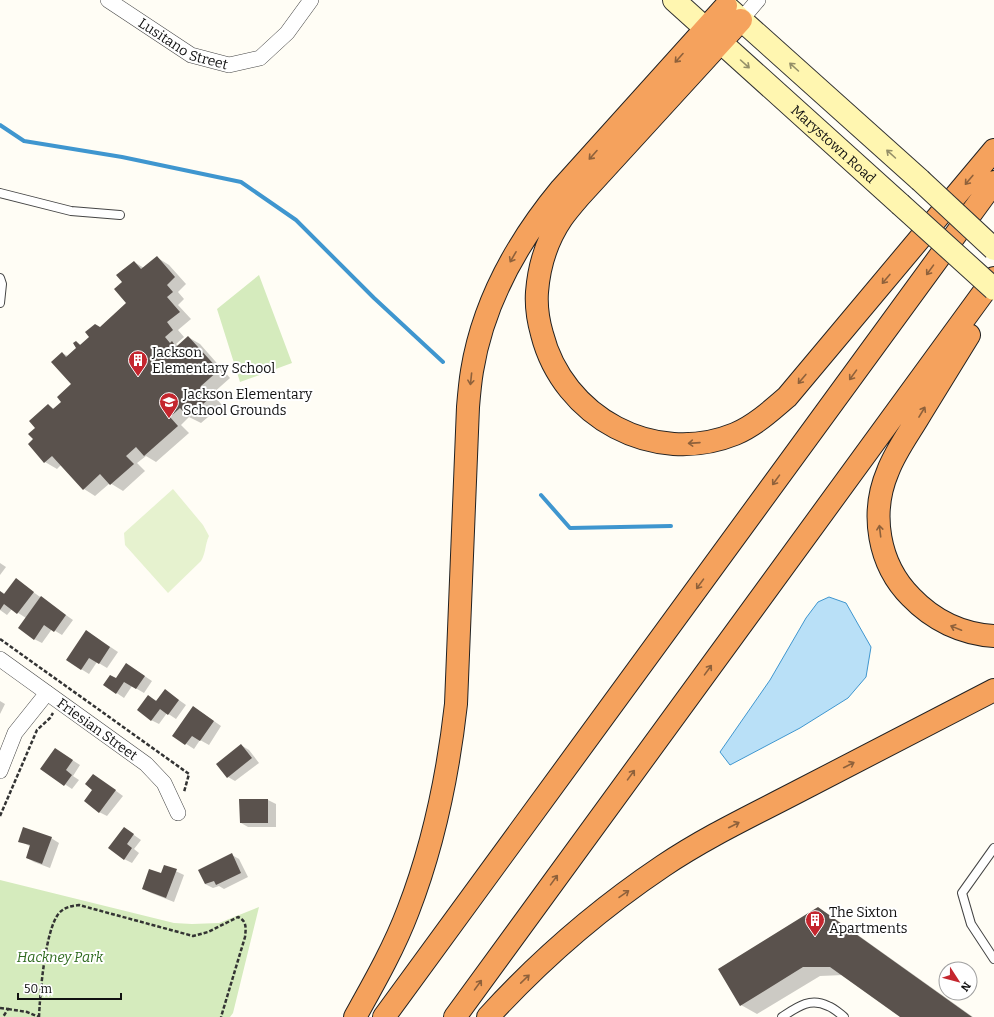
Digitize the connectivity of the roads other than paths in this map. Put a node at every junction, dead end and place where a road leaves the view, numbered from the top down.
1 (108, 0) edge
2 (311, 0) edge
3 (674, 0) edge
4 (758, 0) edge
5 (730, 6) edge
6 (713, 36) junction
7 (994, 150) edge
8 (994, 182) edge
9 (0, 193) edge
10 (120, 215) dead end
11 (994, 249) edge
12 (0, 278) edge
13 (994, 278) edge
14 (994, 289) edge
15 (994, 296) edge
16 (0, 303) edge
17 (994, 636) edge
18 (0, 660) edge
19 (994, 690) edge
20 (47, 693) junction
21 (0, 771) edge
22 (178, 813) dead end
23 (994, 848) edge
24 (994, 959) edge
25 (355, 1017) edge
26 (384, 1017) edge
27 (455, 1017) edge
28 (488, 1017) edge
29 (782, 1017) edge
30 (844, 1017) edge

1 - 2 street, Lusitano Street
3 - 6 main road, Marystown Road
4 - 5 street
5 - 6 highway
11 -> 5 main road, bridge
7 -> 6 highway
6 -> 14 main road, Marystown Road, bridge
6 -> 25 highway
8 -> 26 highway
9 - 10 lane
12 - 16 lane
27 -> 13 highway
17 -> 15 highway
18 - 20 street, Friesian Street
28 -> 19 highway
20 - 21 street
20 - 22 street, Friesian Street
23 - 24 lane
29 - 30 lane

